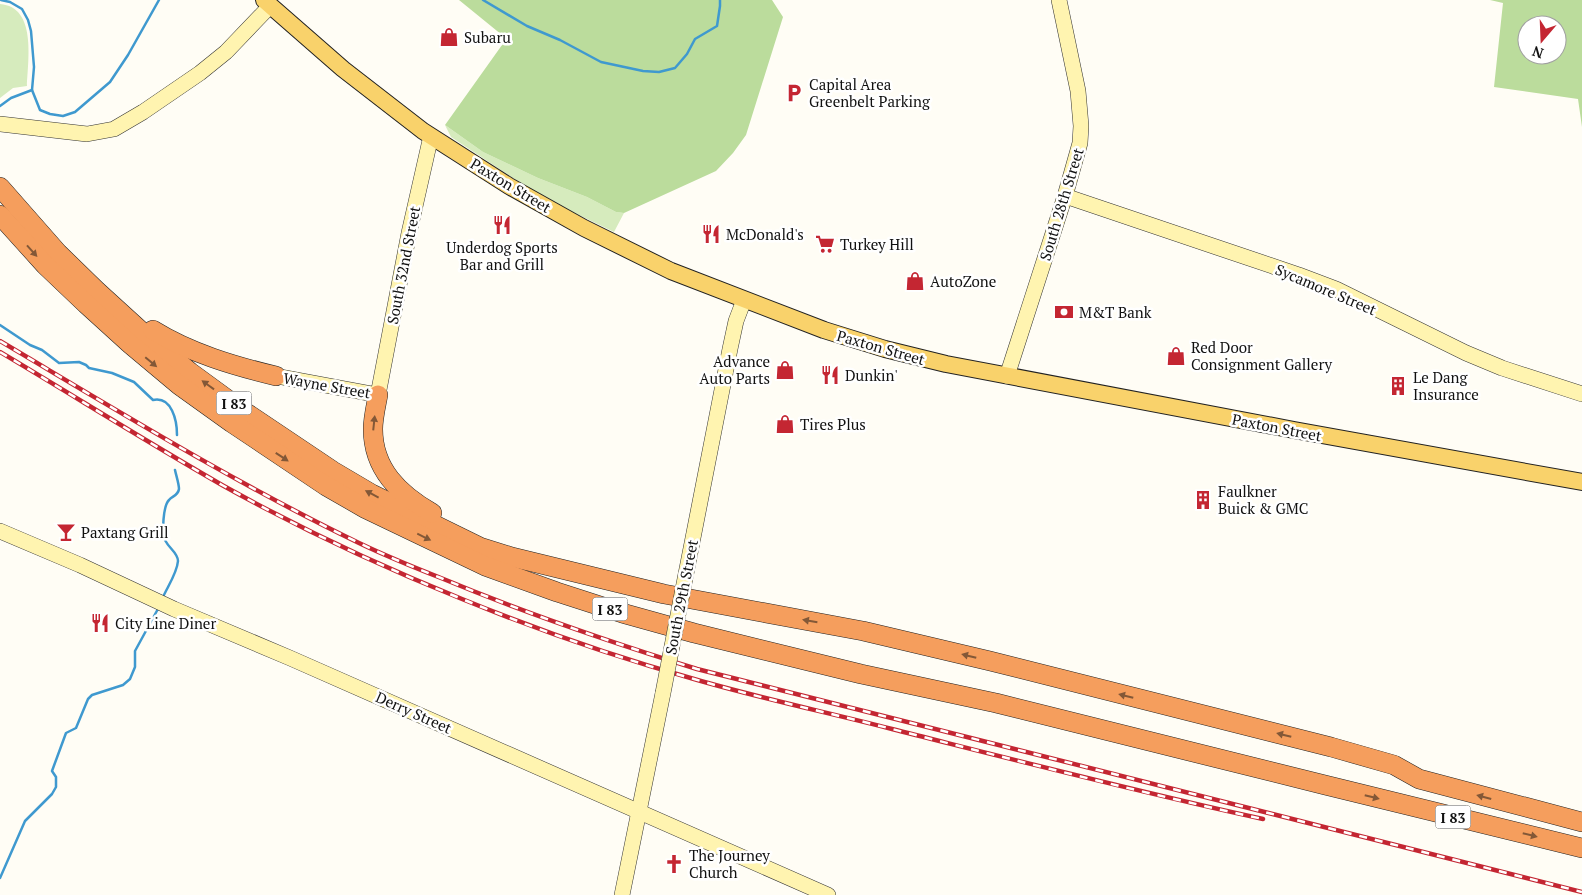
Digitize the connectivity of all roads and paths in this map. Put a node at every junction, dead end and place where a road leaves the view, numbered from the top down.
1 (1059, 0) edge
2 (267, 3) edge
3 (0, 124) edge
4 (431, 136) junction
5 (0, 187) edge
6 (1066, 196) junction
7 (0, 214) edge
8 (97, 291) junction
9 (744, 300) junction
10 (276, 376) joint
11 (1007, 376) junction
12 (1582, 394) edge
13 (378, 395) junction
14 (1582, 482) edge
15 (0, 531) edge
16 (512, 557) junction
17 (638, 811) junction
18 (1582, 822) edge
19 (1582, 848) edge
20 (622, 895) edge
21 (828, 895) edge

1 - 6 main road, South 28th Street
2 - 3 main road
2 - 4 main road, Paxton Street
4 - 9 main road, Paxton Street
4 - 13 main road, South 32nd Street
5 - 8 highway, I 83
6 - 11 main road, South 28th Street
6 - 12 main road, Sycamore Street
7 -> 19 highway, I 83
8 - 10 highway
16 -> 8 highway, I 83
9 - 11 main road, Paxton Street
9 - 17 main road, South 29th Street, bridge
10 - 13 main road, Wayne Street
11 - 14 main road, Paxton Street
16 -> 13 highway
15 - 17 main road, Derry Street
18 -> 16 highway, I 83
17 - 20 main road, South 29th Street
17 - 21 main road, Derry Street

